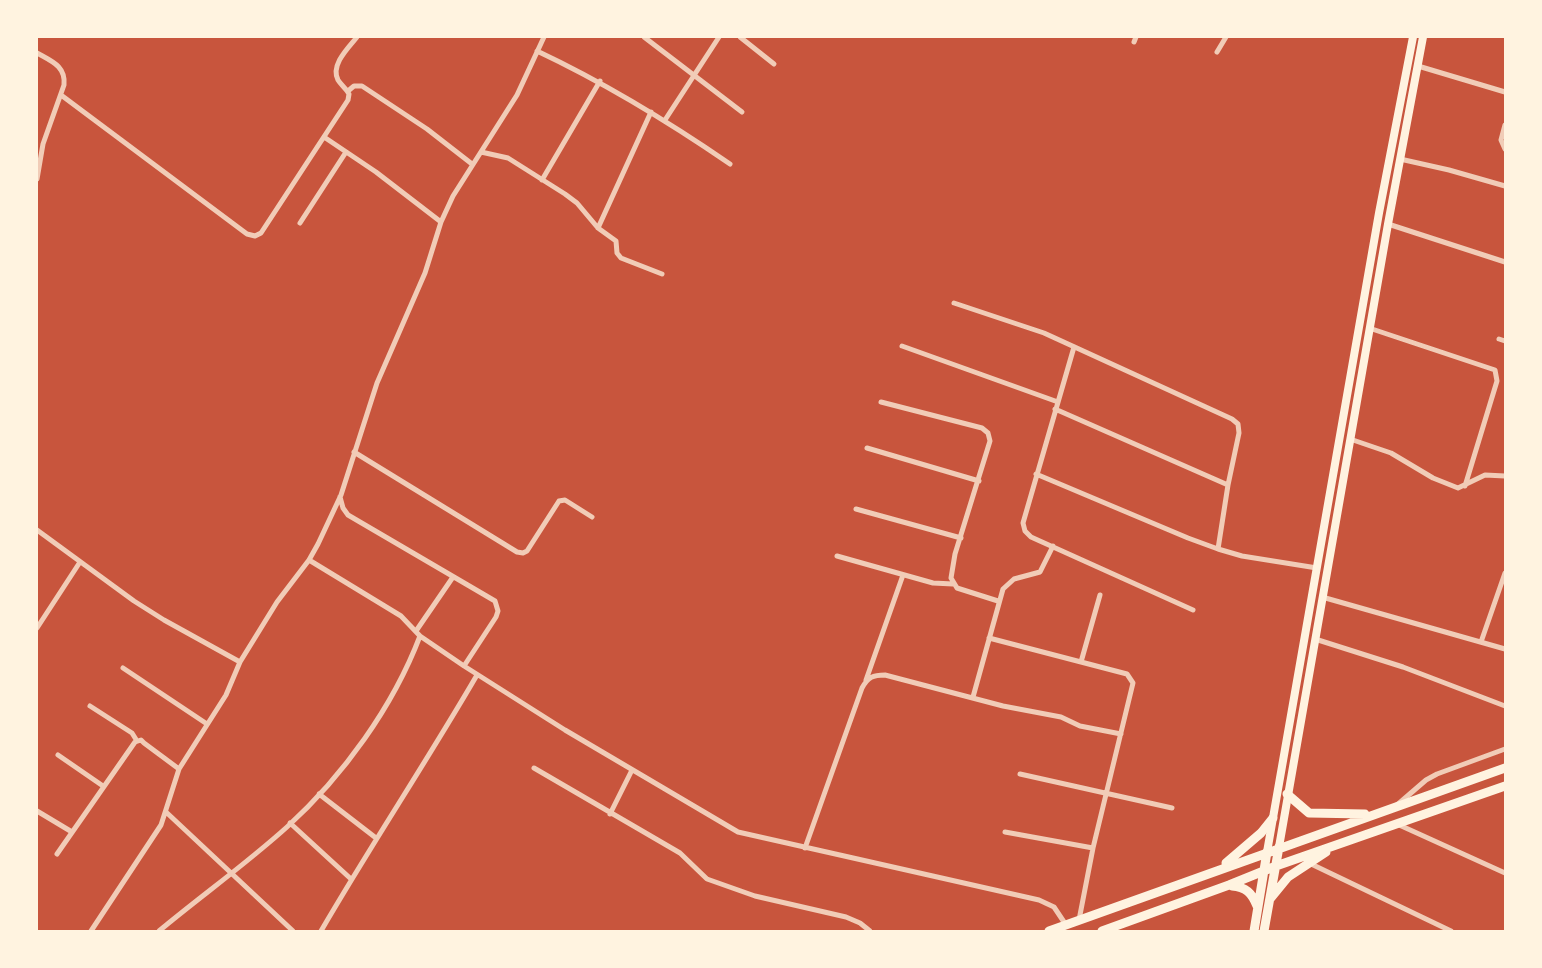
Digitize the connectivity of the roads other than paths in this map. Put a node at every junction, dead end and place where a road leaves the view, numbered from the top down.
1 (357, 37) edge
2 (544, 37) edge
3 (644, 37) edge
4 (719, 37) edge
5 (740, 37) edge
6 (1226, 37) edge
7 (1413, 37) edge
8 (1423, 37) edge
9 (537, 51) junction
10 (1217, 52) dead end
11 (37, 53) edge
12 (774, 64) dead end
13 (1418, 66) junction
14 (694, 75) junction
15 (600, 82) junction
16 (348, 91) junction
17 (1505, 92) edge
18 (61, 95) junction
19 (651, 112) junction
20 (742, 112) dead end
21 (665, 120) junction
22 (1505, 125) edge
23 (324, 137) junction
24 (1505, 149) edge
25 (346, 152) junction
26 (481, 152) junction
27 (1399, 159) junction
28 (472, 164) junction
29 (730, 164) dead end
30 (37, 179) edge
31 (542, 180) junction
32 (1505, 186) edge
33 (441, 222) junction
34 (300, 223) dead end
35 (1388, 224) junction
36 (598, 228) junction
37 (1505, 261) edge
38 (662, 274) dead end
39 (954, 303) dead end
40 (1369, 328) junction
41 (902, 346) dead end
42 (1074, 347) junction
43 (881, 402) dead end
44 (1057, 406) junction
45 (1350, 439) junction
46 (867, 448) dead end
47 (354, 452) junction
48 (1036, 474) junction
49 (1505, 477) edge
50 (979, 481) junction
51 (1228, 485) junction
52 (1465, 486) junction
53 (340, 497) junction
54 (856, 509) dead end
55 (592, 517) dead end
56 (37, 530) edge
57 (961, 538) junction
58 (1053, 547) junction
59 (1218, 548) junction
60 (837, 556) dead end
61 (309, 560) junction
62 (80, 562) junction
63 (1317, 568) junction
64 (1505, 573) edge
65 (903, 575) junction
66 (453, 576) junction
67 (953, 584) junction
68 (1503, 587) edge
69 (1100, 595) dead end
70 (1322, 597) junction
71 (998, 601) junction
72 (1193, 610) dead end
73 (37, 628) edge
74 (418, 633) junction
75 (989, 638) junction
76 (1315, 639) junction
77 (1480, 642) junction
78 (1505, 649) edge
79 (240, 662) junction
80 (1081, 662) junction
81 (464, 666) junction
82 (122, 668) dead end
83 (477, 674) junction
84 (866, 680) junction
85 (973, 697) junction
86 (90, 706) dead end
87 (1505, 706) edge
88 (207, 724) junction
89 (1121, 734) junction
90 (137, 741) junction
91 (1505, 748) edge
92 (58, 755) dead end
93 (534, 768) dead end
94 (1505, 768) edge
95 (179, 769) junction
96 (632, 770) junction
97 (1020, 774) dead end
98 (103, 786) junction
99 (1505, 786) edge
100 (1106, 793) junction
101 (319, 794) junction
102 (1287, 794) junction
103 (1395, 807) junction
104 (1172, 808) dead end
105 (37, 811) edge
106 (166, 812) junction
107 (610, 814) junction
108 (1373, 814) junction
109 (1273, 818) junction
110 (290, 823) junction
111 (1397, 824) junction
112 (72, 832) junction
113 (1005, 832) dead end
114 (376, 838) junction
115 (1336, 845) junction
116 (1279, 847) junction
117 (805, 848) junction
118 (1093, 848) junction
119 (1267, 852) junction
120 (57, 854) dead end
121 (1308, 863) junction
122 (1276, 866) junction
123 (1216, 870) junction
124 (1264, 871) junction
125 (1505, 873) edge
126 (231, 874) junction
127 (351, 879) junction
128 (1229, 886) junction
129 (1270, 900) junction
130 (1258, 908) junction
131 (1079, 920) junction
132 (1066, 925) junction
133 (91, 931) edge
134 (159, 931) edge
135 (293, 931) edge
136 (321, 931) edge
137 (870, 931) edge
138 (1049, 931) edge
139 (1102, 931) edge
140 (1254, 931) edge
141 (1264, 931) edge
142 (1451, 931) edge

1 - 16 street
2 - 9 street
3 - 14 street
4 - 14 street
5 - 12 street
6 - 10 street
7 - 63 main road
8 - 13 main road
9 - 15 street
9 - 26 street
11 - 18 street
13 - 17 street
13 - 27 main road
14 - 20 street
14 - 21 street
15 - 19 street
15 - 31 street
16 - 23 street
16 - 28 street
18 - 23 street
18 - 30 street
19 - 21 street
19 - 36 street
21 - 29 street
22 - 24 street
23 - 25 street
25 - 33 street
25 - 34 street
26 - 28 street
26 - 31 street
27 - 32 street
27 - 35 main road
28 - 33 street
31 - 36 street
33 - 47 street
35 - 37 street
35 - 40 main road
36 - 38 street
39 - 42 street
40 - 45 main road
40 - 52 street
41 - 44 street
42 - 44 street
42 - 51 street
43 - 50 street
44 - 48 street
44 - 51 street
45 - 52 street
45 - 70 main road
46 - 50 street
47 - 53 street
47 - 55 street
48 - 58 street
48 - 59 street
49 - 52 street
50 - 57 street
51 - 59 street
53 - 61 street
53 - 66 street
54 - 57 street
56 - 62 street
57 - 67 street
58 - 71 street
58 - 72 street
59 - 63 street
60 - 65 street
61 - 74 street
61 - 79 street
62 - 73 street
62 - 79 street
63 - 109 main road
64 - 68 street
65 - 67 street
65 - 84 street
66 - 74 street
66 - 81 street
67 - 71 street
68 - 77 street
69 - 80 street
70 - 76 main road
70 - 77 street
71 - 75 street
74 - 81 street
74 - 101 street
75 - 80 street
75 - 85 street
76 - 87 street
76 - 102 main road
77 - 78 street
79 - 88 street
80 - 89 street
81 - 83 street
82 - 88 street
83 - 96 street
83 - 114 street
84 - 85 street
84 - 117 street
85 - 89 street
86 - 90 street
88 - 95 street
89 - 100 street
90 - 95 street
90 - 98 street
91 - 103 street
92 - 98 street
93 - 107 street
94 - 103 highway
95 - 106 street
96 - 107 street
96 - 117 street
97 - 100 street
98 - 112 street
99 - 111 highway
100 - 104 street
100 - 118 street
101 - 110 street
101 - 114 street
102 - 108 highway
102 - 116 main road
103 - 108 highway
105 - 112 street
106 - 126 street
106 - 133 street
107 - 137 street
108 - 116 highway
109 - 119 main road
109 - 123 highway
110 - 126 street
110 - 127 street
111 - 115 highway
111 - 125 street
112 - 120 street
113 - 118 street
114 - 127 street
115 - 121 highway
115 - 122 highway
116 - 119 highway
116 - 122 highway
117 - 132 street
118 - 131 street
119 - 123 highway
119 - 124 highway
121 - 129 highway
121 - 142 street
122 - 124 highway
122 - 129 highway
123 - 131 highway
124 - 128 highway
124 - 130 highway
126 - 134 street
126 - 135 street
127 - 136 street
128 - 130 highway
128 - 139 highway
129 - 141 highway
130 - 140 highway
131 - 132 highway
132 - 138 highway

